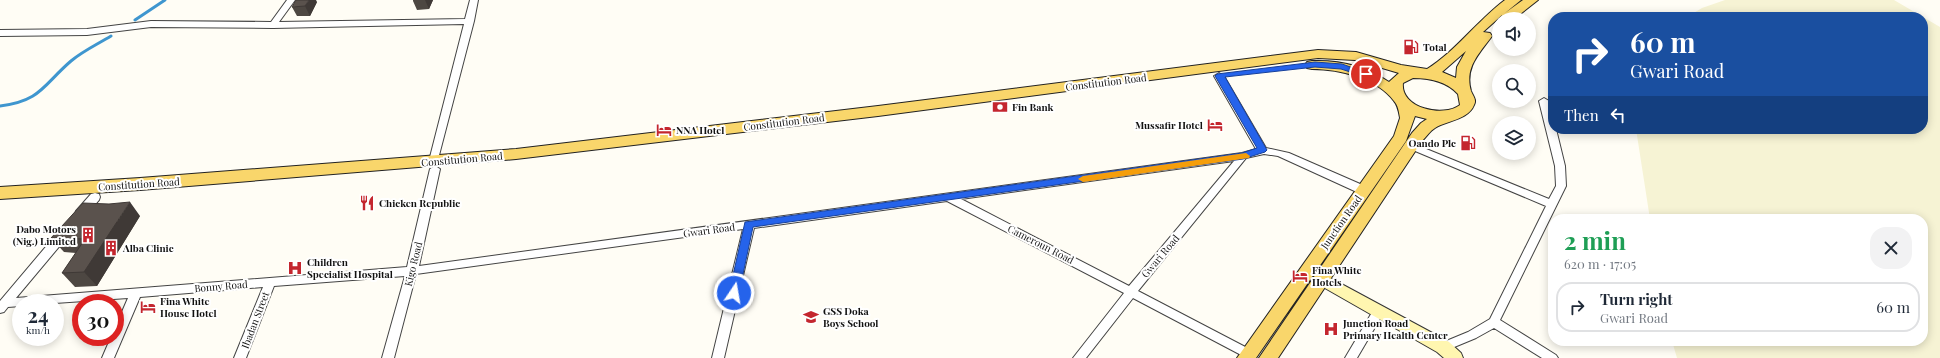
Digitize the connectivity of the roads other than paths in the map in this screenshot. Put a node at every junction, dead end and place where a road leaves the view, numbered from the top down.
1 (291, 0) edge
2 (474, 0) edge
3 (1514, 0) edge
4 (1531, 0) edge
5 (1515, 12) edge
6 (470, 21) junction
7 (273, 25) junction
8 (1492, 31) edge
9 (2, 35) edge
10 (1426, 73) junction
11 (1220, 76) junction
12 (1464, 91) junction
13 (1400, 98) junction
14 (1004, 99) junction
15 (1544, 101) dead end
16 (1446, 116) junction
17 (1548, 117) edge
18 (1552, 134) edge
19 (1411, 146) junction
20 (1262, 150) junction
21 (1243, 156) junction
22 (434, 165) junction
23 (1363, 190) junction
24 (0, 193) edge
25 (95, 197) junction
26 (951, 198) junction
27 (0, 202) edge
28 (1551, 204) junction
29 (749, 225) junction
30 (412, 271) junction
31 (1321, 279) junction
32 (270, 282) junction
33 (1132, 291) junction
34 (136, 293) junction
35 (3, 306) edge
36 (1378, 312) junction
37 (1494, 322) junction
38 (1443, 347) junction
39 (1248, 356) edge
40 (108, 358) edge
41 (240, 358) edge
42 (388, 358) edge
43 (718, 358) edge
44 (1079, 358) edge
45 (1268, 358) edge
46 (1351, 358) edge
47 (1455, 358) edge
48 (1552, 358) edge

1 - 7 street
2 - 6 street, Kigo Road
3 - 10 main road
4 - 5 main road
6 - 7 street
6 - 22 street, Kigo Road
7 - 9 street
8 - 12 main road
10 - 12 main road, Constitution Road
10 - 13 main road
10 - 14 main road, Constitution Road
11 - 13 main road, Constitution Road
11 - 14 main road, Constitution Road
11 - 20 street
12 - 16 main road, Junction Road
13 - 16 main road, Constitution Road
13 - 23 main road, Junction Road
14 - 22 main road, Constitution Road
15 - 17 street
16 - 19 main road, Junction Road
18 - 28 street
19 - 28 street
19 - 31 main road, Junction Road
20 - 21 street, Gwari Road
20 - 23 street, Gwari Road
21 - 26 street, Gwari Road
21 - 33 street, Gwari Road
22 - 24 main road, Constitution Road
22 - 25 main road, Constitution Road
22 - 30 street, Kigo Road
23 - 39 main road, Junction Road
25 - 27 main road, Constitution Road
25 - 35 street
26 - 29 street, Gwari Road
26 - 33 street, Cameroun Road
28 - 37 street
29 - 30 street, Gwari Road
29 - 43 street
30 - 32 street, Bonny Road
30 - 42 street, Kigo Road
31 - 36 street
31 - 45 main road, Junction Road
32 - 34 street, Bonny Road
32 - 41 street, Ibadan Street
33 - 39 street, Cameroun Road
33 - 44 street, Gwari Road
34 - 35 street, Bonny Road
34 - 40 street
36 - 38 street
36 - 46 street
37 - 38 street
37 - 48 street
38 - 47 street

